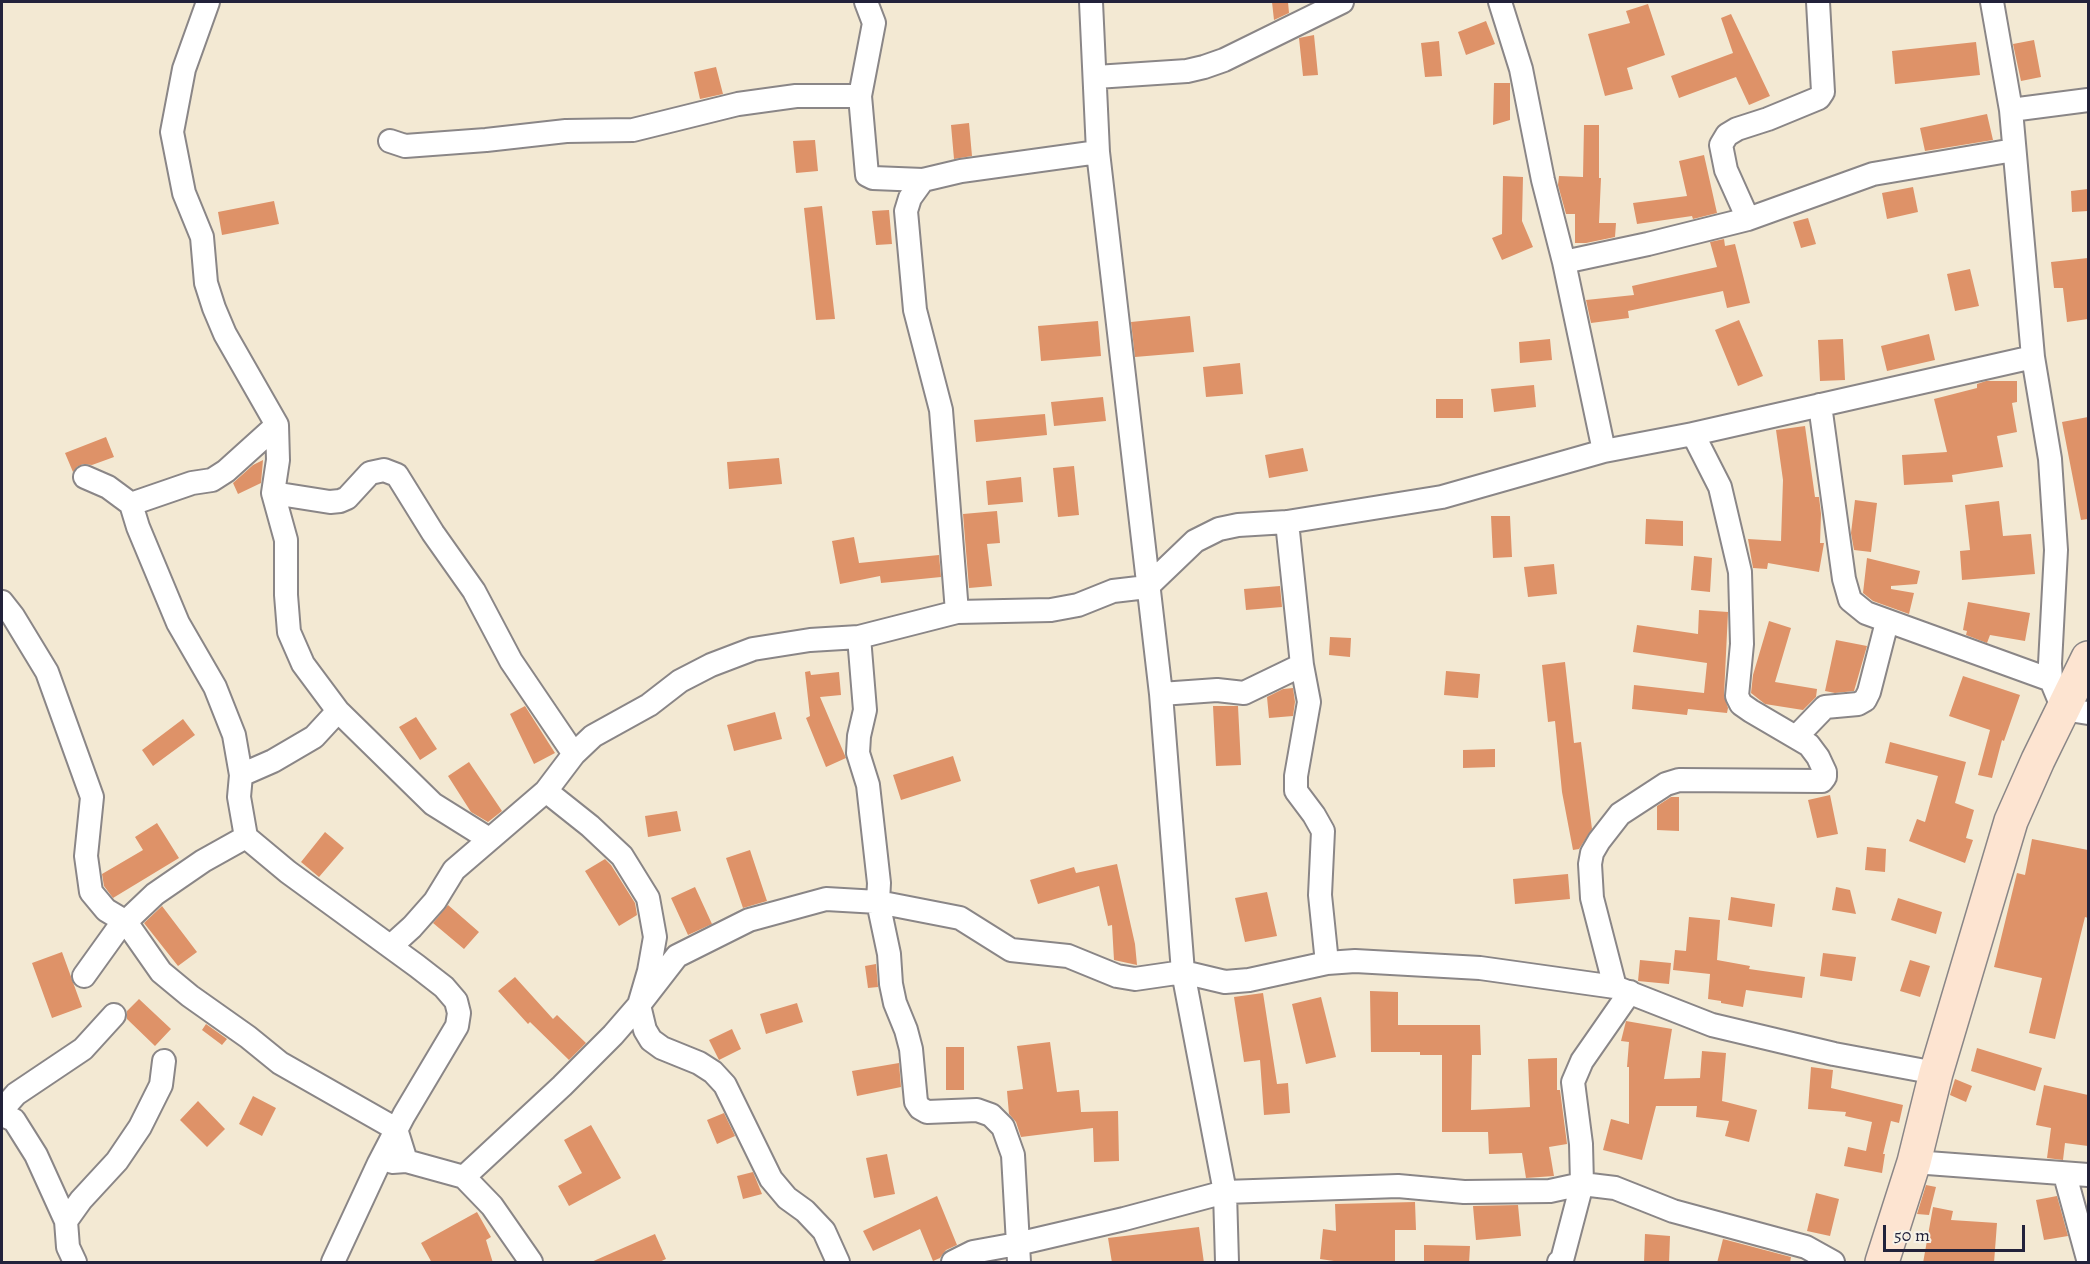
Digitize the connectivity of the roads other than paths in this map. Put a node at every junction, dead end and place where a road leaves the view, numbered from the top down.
1 (208, 2) edge
2 (866, 2) edge
3 (1091, 2) edge
4 (1342, 2) edge
5 (1500, 2) edge
6 (1818, 2) edge
7 (1992, 2) edge
8 (1096, 77) junction
9 (860, 96) junction
10 (2088, 99) edge
11 (2011, 110) junction
12 (390, 141) dead end
13 (2014, 150) junction
14 (1098, 152) junction
15 (923, 180) junction
16 (1748, 219) junction
17 (1564, 262) junction
18 (2033, 357) junction
19 (1820, 405) junction
20 (277, 425) junction
21 (1693, 434) junction
22 (1604, 451) junction
23 (85, 477) dead end
24 (273, 493) junction
25 (131, 504) junction
26 (1287, 522) junction
27 (1148, 587) junction
28 (2, 602) edge
29 (957, 612) junction
30 (1887, 622) junction
31 (860, 637) junction
32 (2088, 658) edge
33 (1302, 665) junction
34 (1161, 694) junction
35 (2067, 701) edge
36 (338, 711) junction
37 (1796, 737) junction
38 (574, 754) junction
39 (241, 776) junction
40 (546, 791) junction
41 (246, 837) junction
42 (489, 840) junction
43 (878, 902) junction
44 (126, 921) junction
45 (391, 946) junction
46 (1327, 963) junction
47 (1183, 972) junction
48 (84, 976) dead end
49 (1623, 990) junction
50 (639, 1005) junction
51 (114, 1015) dead end
52 (164, 1061) dead end
53 (1936, 1073) junction
54 (2, 1110) edge
55 (2, 1115) edge
56 (396, 1129) junction
57 (406, 1161) junction
58 (1914, 1162) junction
59 (379, 1163) junction
60 (2065, 1175) junction
61 (2088, 1175) edge
62 (464, 1177) junction
63 (1582, 1184) junction
64 (1225, 1192) junction
65 (66, 1221) junction
66 (1018, 1253) edge
67 (2088, 1259) edge
68 (75, 1263) edge
69 (333, 1263) edge
70 (531, 1263) edge
71 (838, 1263) edge
72 (953, 1263) edge
73 (1227, 1263) edge
74 (1559, 1263) edge
75 (1833, 1263) edge
76 (1882, 1263) edge

1 - 20 street
2 - 9 street
3 - 8 street
4 - 8 street
5 - 17 street
6 - 16 street
7 - 11 street
8 - 14 street
9 - 12 street
9 - 15 street
10 - 11 street
11 - 13 street
13 - 16 street
13 - 18 street
14 - 15 street
14 - 27 street
15 - 29 street
16 - 17 street
17 - 22 street
18 - 19 street
18 - 35 street
19 - 21 street
19 - 30 street
20 - 24 street
20 - 25 street
21 - 22 street
21 - 37 street
22 - 26 street
23 - 25 street
24 - 36 street
24 - 38 street
25 - 39 street
26 - 27 street
26 - 33 street
27 - 29 street
27 - 34 street
28 - 44 street
29 - 31 street
30 - 35 street
30 - 37 street
31 - 38 street
31 - 43 street
32 - 35 street
33 - 34 street
33 - 46 street
34 - 47 street
35 - 53 street
36 - 39 street
36 - 42 street
37 - 49 street
38 - 40 street
39 - 41 street
40 - 42 street
40 - 50 street
41 - 44 street
41 - 45 street
42 - 45 street
43 - 47 street
43 - 50 street
43 - 66 street
44 - 48 street
44 - 56 street
45 - 56 street
46 - 47 street
46 - 49 street
47 - 64 street
49 - 53 street
49 - 63 street
50 - 62 street
50 - 71 street
51 - 54 street
52 - 65 street
53 - 58 street
55 - 65 street
56 - 57 street
56 - 59 street
57 - 59 street
57 - 62 street
58 - 60 street
58 - 76 street
59 - 69 street
60 - 61 street
60 - 67 street
62 - 70 street
63 - 64 street
63 - 74 street
63 - 75 street
64 - 66 street
64 - 73 street
65 - 68 street
66 - 72 street

